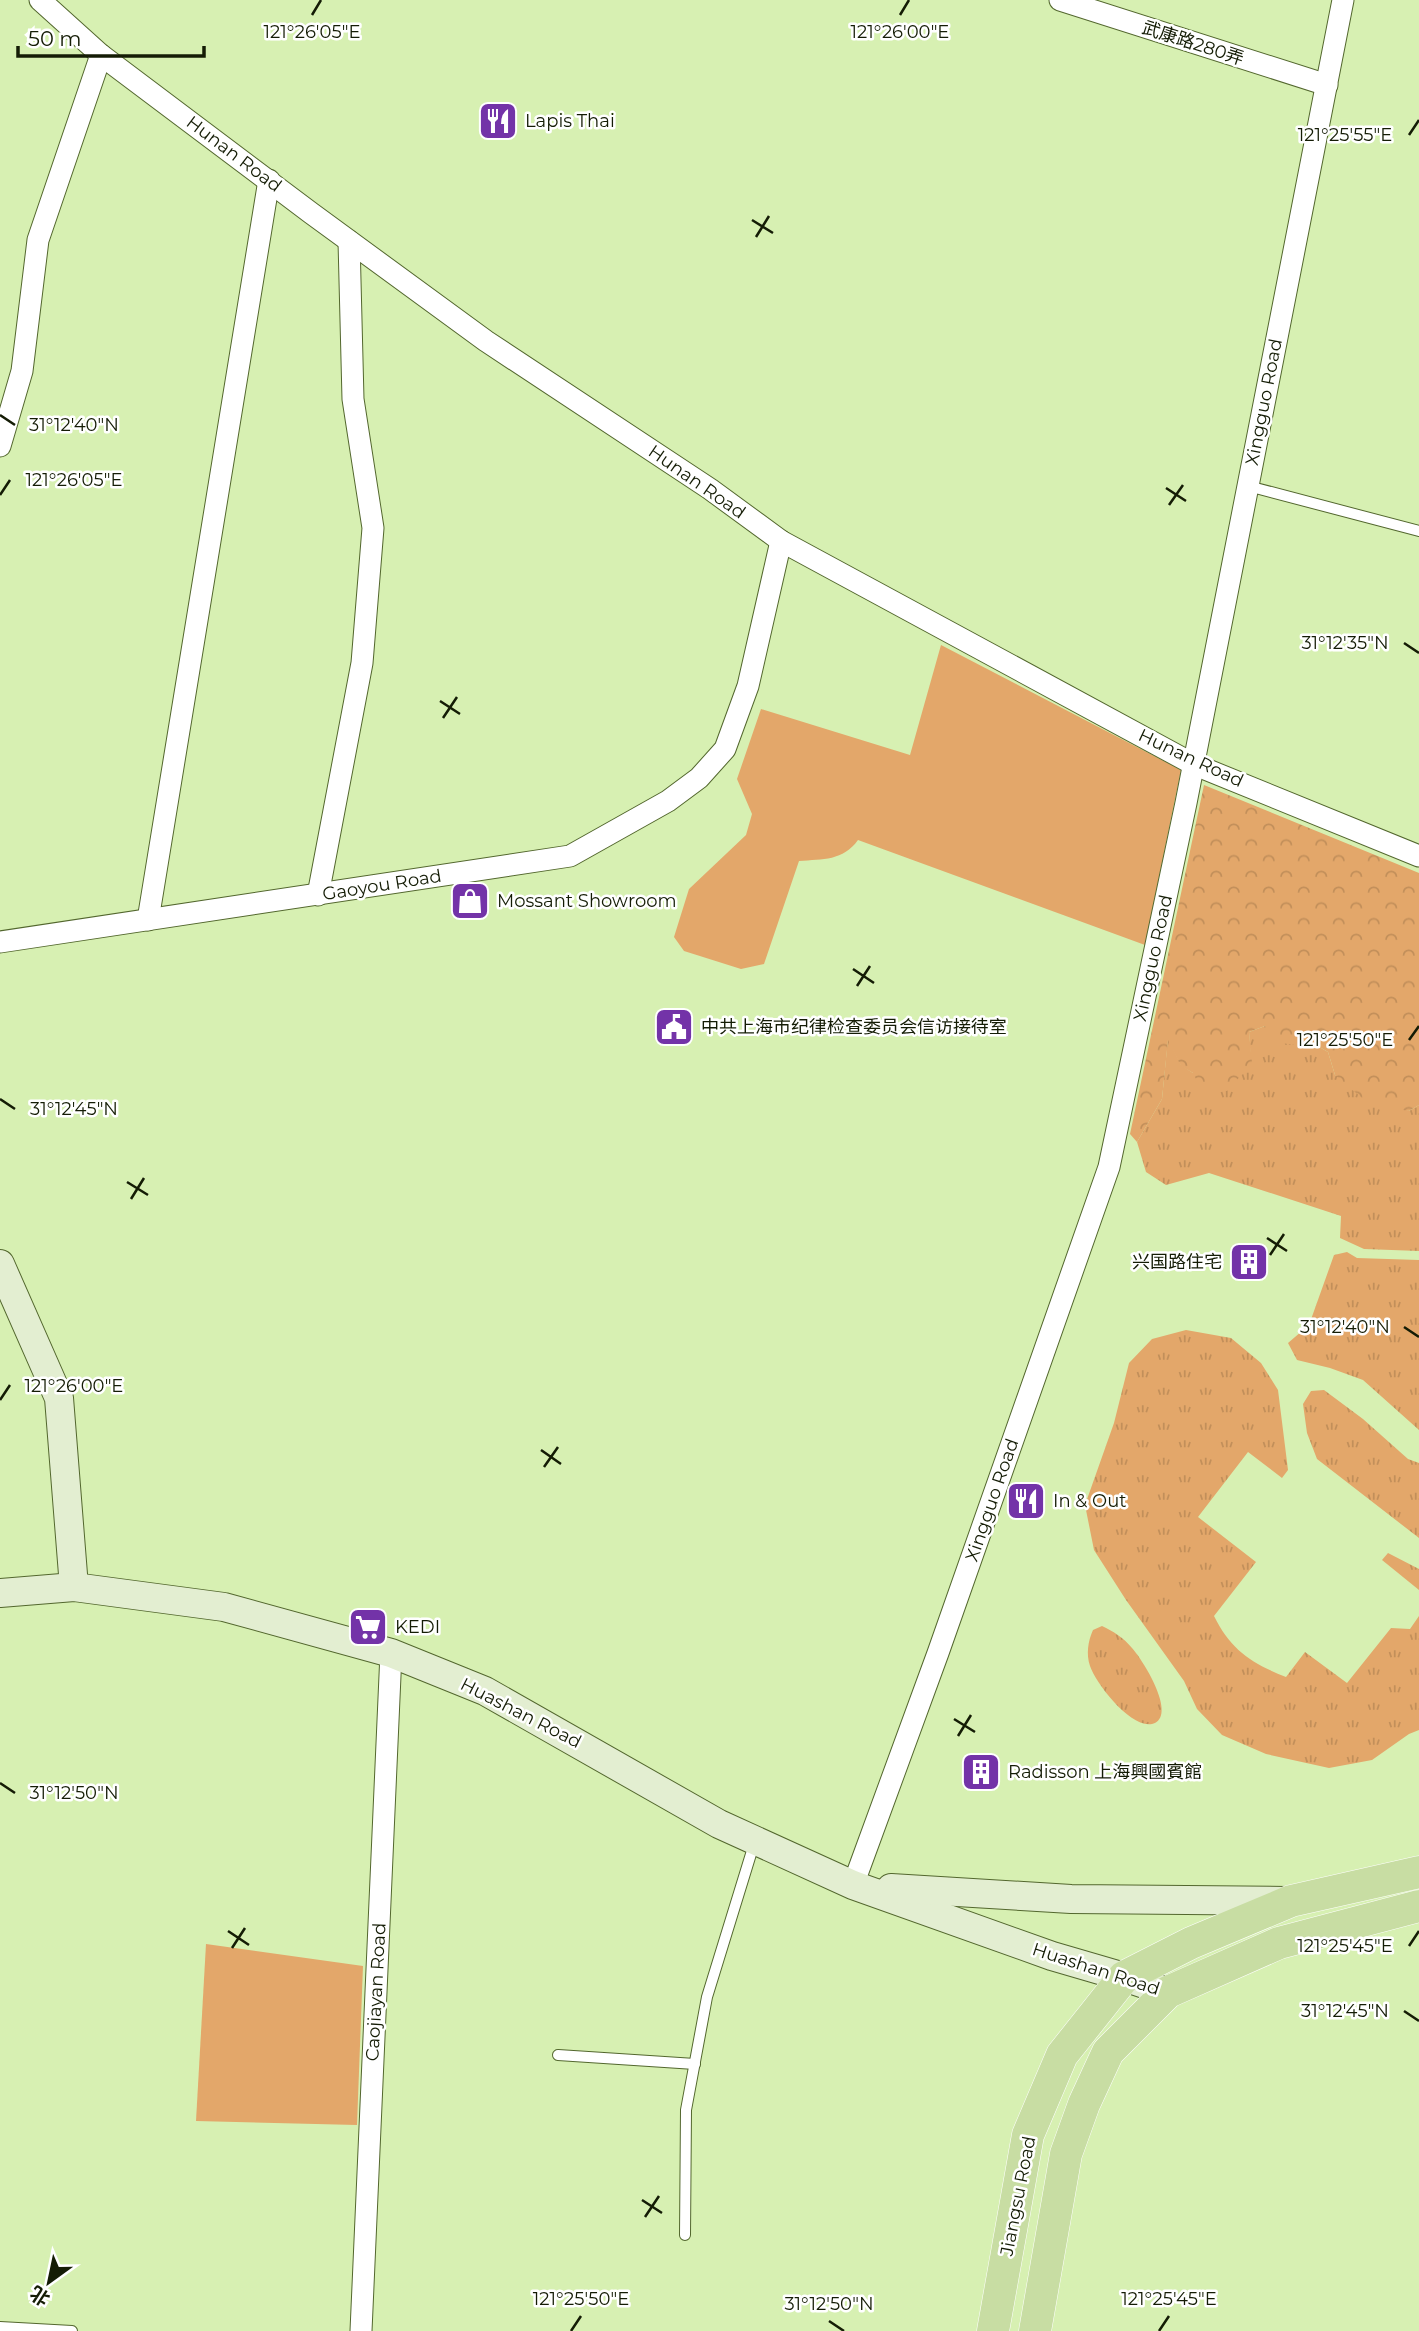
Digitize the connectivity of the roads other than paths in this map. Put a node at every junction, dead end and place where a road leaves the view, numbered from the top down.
1 (40, 0) edge
2 (1060, 0) edge
3 (1343, 0) edge
4 (102, 55) junction
5 (1327, 85) junction
6 (270, 180) junction
7 (349, 241) junction
8 (0, 446) edge
9 (1248, 486) junction
10 (1419, 531) edge
11 (780, 541) junction
12 (1193, 764) junction
13 (1419, 856) edge
14 (318, 895) junction
15 (148, 920) junction
16 (0, 942) edge
17 (0, 1264) edge
18 (74, 1587) junction
19 (0, 1593) edge
20 (391, 1653) junction
21 (755, 1840) junction
22 (1419, 1872) edge
23 (853, 1885) junction
24 (1291, 1901) junction
25 (1419, 1906) edge
26 (1124, 1977) junction
27 (1168, 1992) junction
28 (558, 2055) dead end
29 (695, 2064) junction
30 (685, 2235) dead end
31 (0, 2327) edge
32 (72, 2331) edge
33 (361, 2331) edge
34 (993, 2331) edge
35 (1035, 2331) edge

1 - 4 street, Hunan Road
2 - 5 street, 武康路280弄
3 - 5 street, Xingguo Road
4 - 6 street, Hunan Road
4 - 8 street
5 - 9 street, Xingguo Road
6 - 7 street, Hunan Road
6 - 15 street
7 - 11 street, Hunan Road
7 - 14 street
9 - 10 lane
9 - 12 street, Xingguo Road
11 - 12 street, Hunan Road
11 - 14 street, Gaoyou Road
12 - 13 street, Hunan Road
12 - 23 street, Xingguo Road
14 - 15 street, Gaoyou Road
15 - 16 street, Gaoyou Road
17 - 18 main road
18 - 19 main road, Huashan Road
18 - 20 main road, Huashan Road
20 - 21 main road, Huashan Road
20 - 33 street, Caojiayan Road
21 - 23 main road, Huashan Road
21 - 29 lane
22 - 24 main road, Huashan Road
23 - 24 main road, Huashan Road
23 - 26 main road, Huashan Road
24 - 26 main road, Jiangsu Road
25 - 27 main road, Huashan Road
26 - 27 main road, Huashan Road
26 - 34 main road, Jiangsu Road
27 - 35 main road
28 - 29 lane
29 - 30 lane
31 - 32 lane

